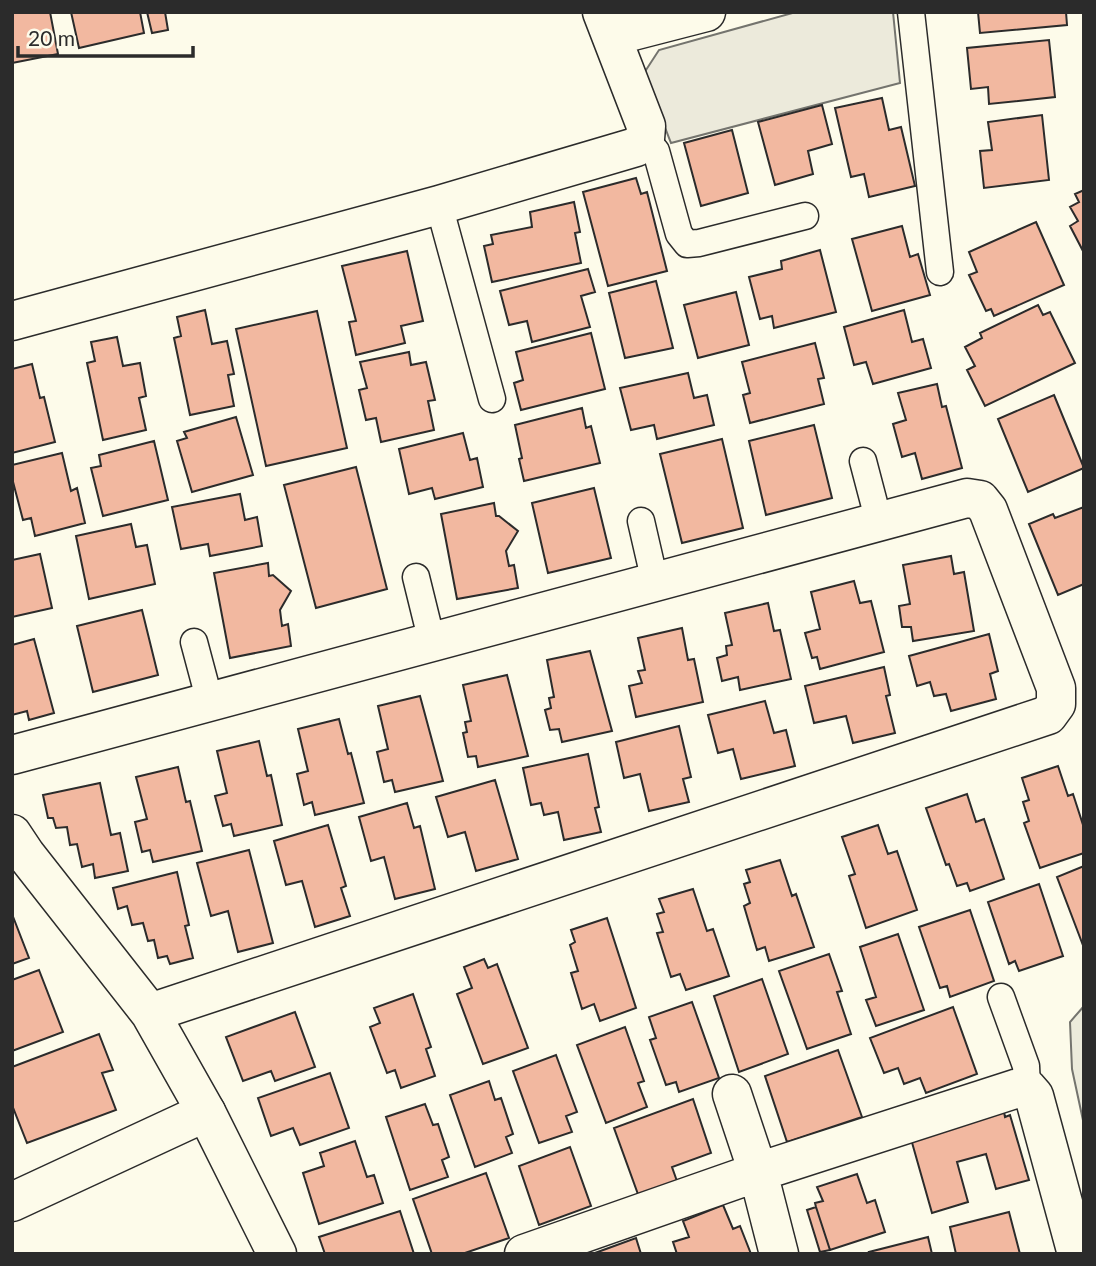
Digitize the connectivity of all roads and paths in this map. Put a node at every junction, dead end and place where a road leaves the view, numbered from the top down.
1 (706, 12) edge
2 (911, 12) edge
3 (607, 24) edge
4 (645, 139) junction
5 (439, 205) junction
6 (805, 216) dead end
7 (940, 272) dead end
8 (12, 321) edge
9 (492, 399) dead end
10 (863, 461) dead end
11 (641, 521) dead end
12 (879, 522) junction
13 (416, 577) dead end
14 (655, 582) junction
15 (194, 642) dead end
16 (432, 642) junction
17 (211, 702) junction
18 (12, 755) edge
19 (17, 850) edge
20 (1001, 997) dead end
21 (150, 1013) junction
22 (1027, 1088) junction
23 (732, 1094) dead end
24 (206, 1112) junction
25 (758, 1172) junction
26 (12, 1202) edge
27 (277, 1254) edge
28 (524, 1254) edge
29 (779, 1254) edge
30 (1077, 1254) edge

1 - 3 street
2 - 7 lane
3 - 4 street
4 - 5 street
4 - 6 lane
5 - 8 street
5 - 9 lane
10 - 12 lane
11 - 14 lane
12 - 14 street
12 - 21 street
13 - 16 lane
14 - 16 street
15 - 17 lane
16 - 17 street
17 - 18 street
19 - 21 street
20 - 22 lane
21 - 24 street
22 - 25 street
22 - 30 street
23 - 25 street
24 - 26 street
24 - 27 street
25 - 28 street
25 - 29 street

